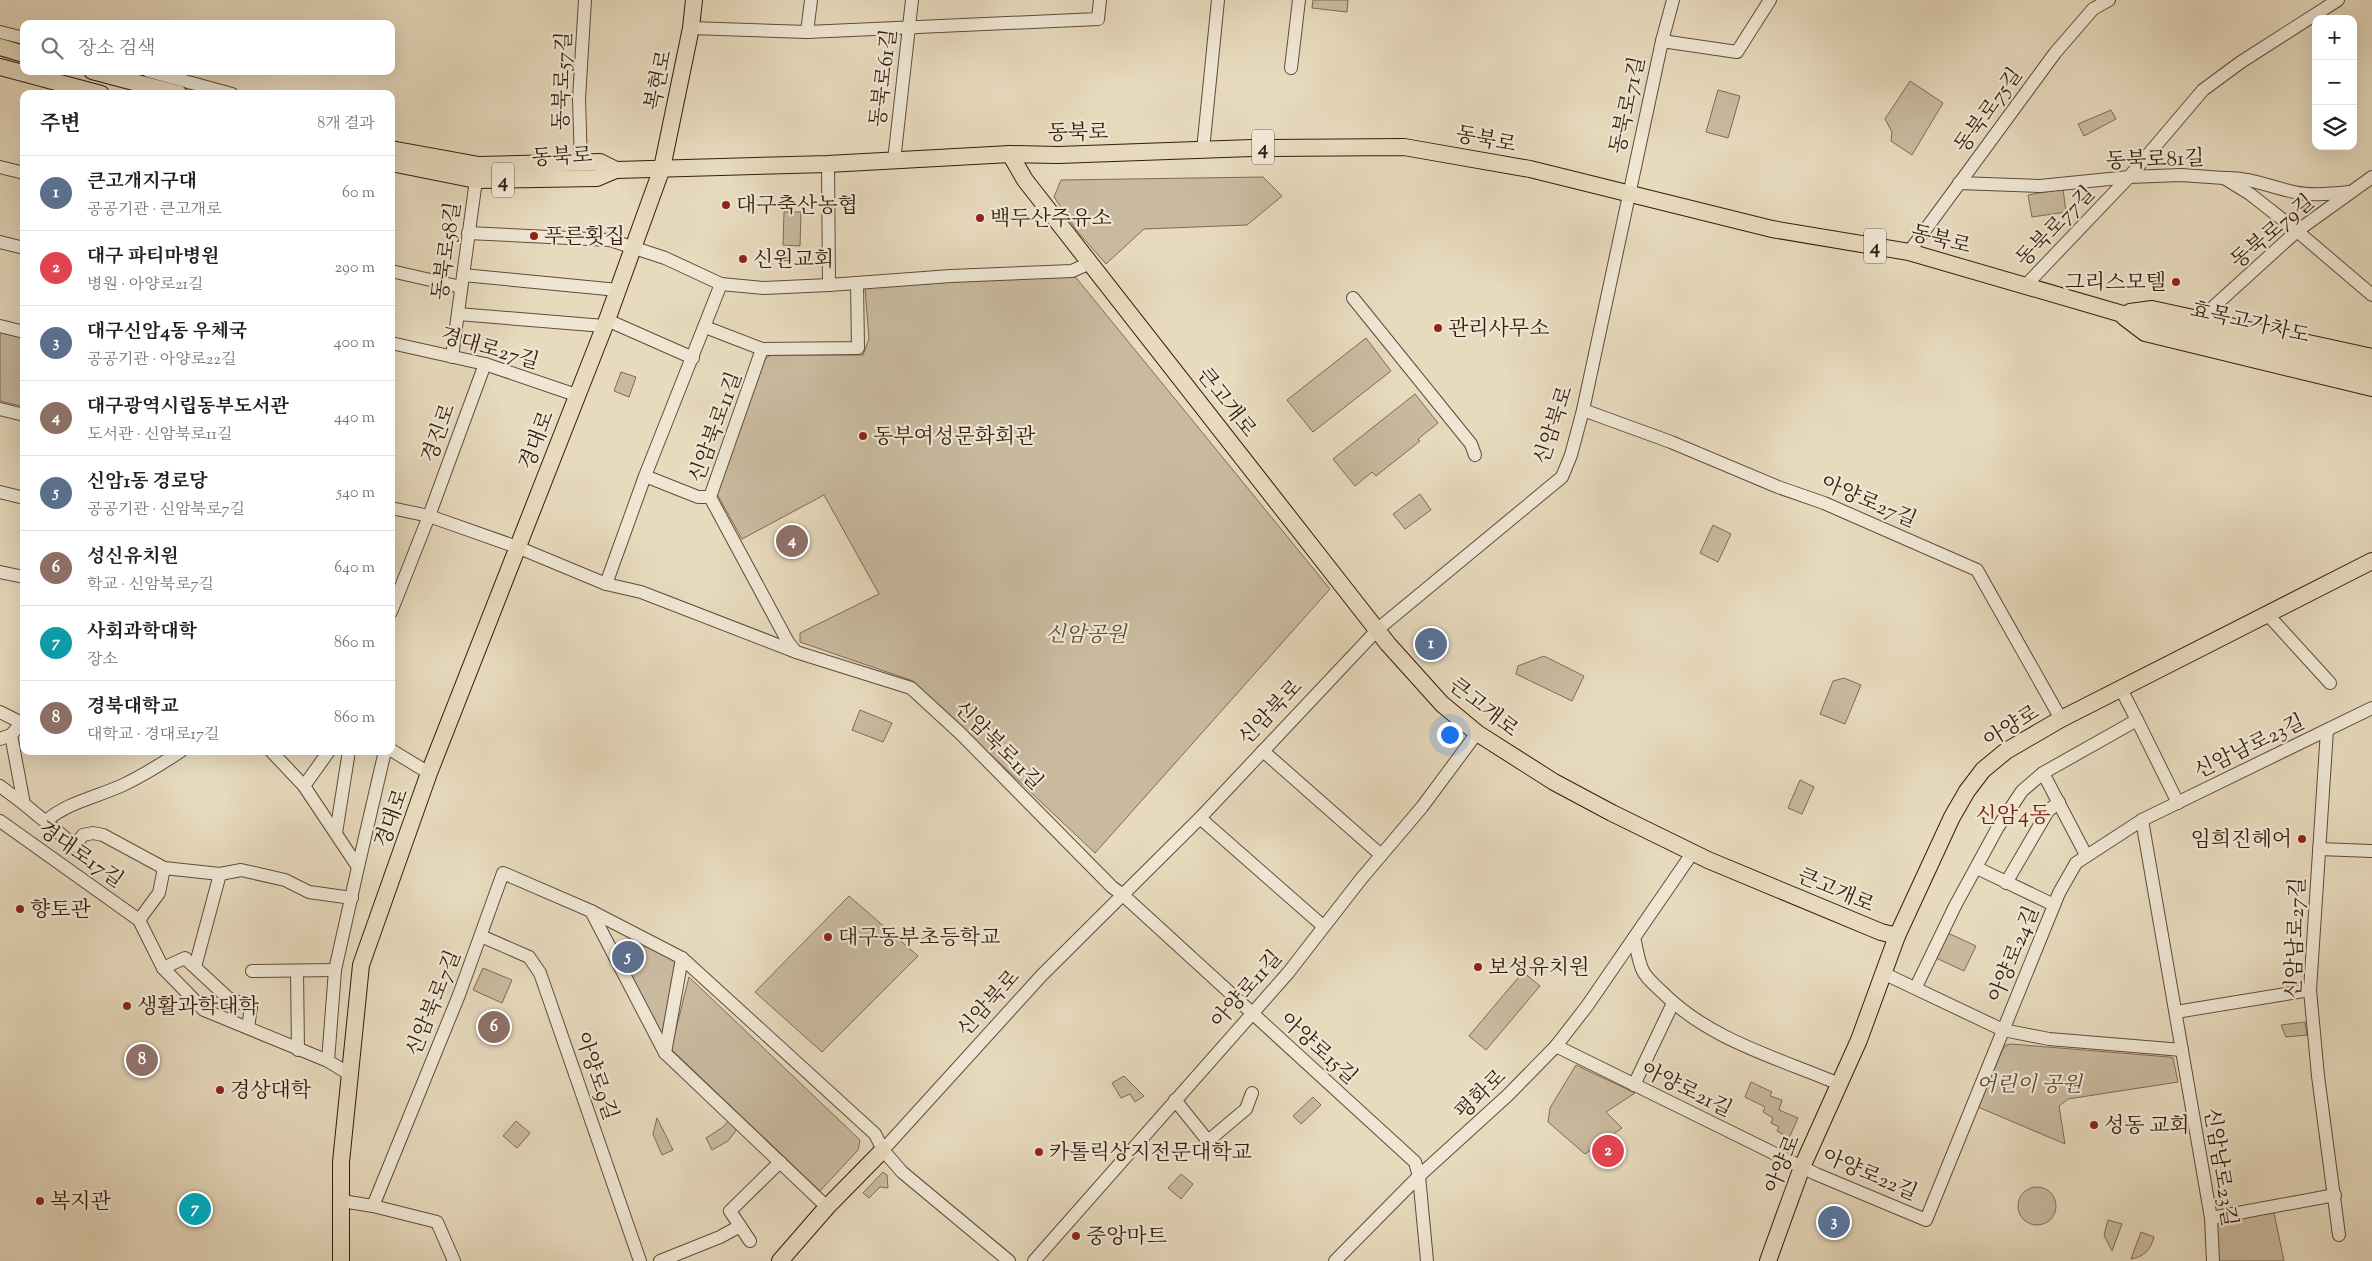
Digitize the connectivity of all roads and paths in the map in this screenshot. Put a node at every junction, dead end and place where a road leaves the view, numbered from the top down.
1 (585, 0) edge
2 (694, 0) edge
3 (810, 0) edge
4 (912, 0) edge
5 (1100, 0) edge
6 (1218, 0) edge
7 (1299, 0) edge
8 (1673, 0) edge
9 (1770, 0) edge
10 (2109, 0) edge
11 (2338, 0) edge
12 (910, 27) junction
13 (691, 28) junction
14 (0, 32) edge
15 (807, 32) junction
16 (20, 37) edge
17 (1662, 41) junction
18 (0, 47) edge
19 (20, 53) edge
20 (0, 67) edge
21 (1291, 68) dead end
22 (20, 72) edge
23 (30, 75) edge
24 (107, 75) edge
25 (163, 75) edge
26 (86, 90) edge
27 (164, 90) edge
28 (217, 90) edge
29 (395, 149) edge
30 (1203, 150) junction
31 (1010, 154) junction
32 (894, 161) junction
33 (395, 164) edge
34 (581, 164) junction
35 (828, 164) junction
36 (0, 167) edge
37 (662, 168) junction
38 (616, 170) junction
39 (20, 172) edge
40 (2130, 177) junction
41 (2372, 177) edge
42 (2224, 178) junction
43 (476, 180) junction
44 (1959, 183) junction
45 (2352, 191) junction
46 (1628, 195) junction
47 (2297, 231) junction
48 (468, 233) junction
49 (0, 242) edge
50 (20, 247) edge
51 (633, 247) junction
52 (1909, 252) junction
53 (1090, 263) junction
54 (395, 273) edge
55 (858, 283) junction
56 (461, 284) junction
57 (721, 284) junction
58 (2026, 285) junction
59 (829, 286) junction
60 (618, 290) junction
61 (2372, 294) edge
62 (1353, 298) dead end
63 (2118, 313) junction
64 (458, 314) junction
65 (2200, 319) junction
66 (605, 323) junction
67 (0, 326) edge
68 (705, 327) junction
69 (20, 331) edge
70 (395, 343) edge
71 (395, 343) edge
72 (762, 349) junction
73 (452, 357) junction
74 (2372, 357) edge
75 (693, 358) junction
76 (485, 364) junction
77 (2372, 373) edge
78 (2372, 388) edge
79 (576, 395) junction
80 (0, 409) edge
81 (1583, 410) junction
82 (20, 414) edge
83 (1475, 455) dead end
84 (645, 476) junction
85 (0, 492) edge
86 (20, 497) edge
87 (710, 497) junction
88 (395, 509) edge
89 (429, 516) junction
90 (517, 547) junction
91 (2372, 560) edge
92 (0, 572) edge
93 (20, 576) edge
94 (606, 584) junction
95 (395, 602) edge
96 (2268, 615) junction
97 (1378, 629) junction
98 (796, 652) junction
99 (2330, 683) dead end
100 (2121, 689) junction
101 (2372, 708) edge
102 (0, 712) edge
103 (2061, 719) junction
104 (20, 720) edge
105 (2136, 720) junction
106 (20, 724) edge
107 (2327, 730) junction
108 (1477, 733) junction
109 (5, 737) edge
110 (1262, 751) junction
111 (395, 752) edge
112 (175, 755) edge
113 (275, 755) edge
114 (326, 755) edge
115 (348, 755) edge
116 (384, 755) edge
117 (430, 773) junction
118 (2043, 773) junction
119 (0, 786) edge
120 (304, 786) junction
121 (2059, 802) junction
122 (2178, 803) junction
123 (24, 804) junction
124 (1200, 818) junction
125 (2142, 820) junction
126 (0, 821) edge
127 (46, 821) junction
128 (336, 833) junction
129 (74, 846) junction
130 (2319, 849) junction
131 (2372, 851) edge
132 (1693, 852) junction
133 (1381, 855) junction
134 (2086, 855) junction
135 (64, 867) junction
136 (358, 867) junction
137 (164, 868) junction
138 (1977, 868) junction
139 (220, 874) junction
140 (2006, 883) junction
141 (2059, 892) joint
142 (1123, 895) junction
143 (352, 898) junction
144 (2054, 905) junction
145 (591, 911) junction
146 (139, 920) junction
147 (1323, 926) junction
148 (481, 936) junction
149 (1897, 936) junction
150 (1634, 938) junction
151 (682, 958) junction
152 (195, 967) junction
153 (163, 968) junction
154 (335, 970) junction
155 (297, 971) junction
156 (252, 972) dead end
157 (1884, 974) junction
158 (1916, 987) junction
159 (2310, 990) junction
160 (1673, 1003) junction
161 (2176, 1012) junction
162 (1253, 1015) junction
163 (248, 1028) junction
164 (2003, 1030) junction
165 (1556, 1046) junction
166 (298, 1050) junction
167 (2182, 1050) junction
168 (665, 1054) junction
169 (328, 1060) junction
170 (351, 1074) junction
171 (1840, 1084) junction
172 (1634, 1085) junction
173 (1252, 1093) dead end
174 (1175, 1100) junction
175 (1959, 1140) joint
176 (883, 1150) junction
177 (780, 1162) junction
178 (1802, 1167) junction
179 (1419, 1176) junction
180 (2335, 1195) junction
181 (342, 1201) junction
182 (373, 1206) junction
183 (827, 1207) junction
184 (2211, 1218) junction
185 (740, 1226) junction
186 (2338, 1235) dead end
187 (750, 1241) dead end
188 (341, 1261) edge
189 (454, 1261) edge
190 (640, 1261) edge
191 (660, 1261) edge
192 (780, 1261) edge
193 (1009, 1261) edge
194 (1034, 1261) edge
195 (1335, 1261) edge
196 (1427, 1261) edge
197 (1768, 1261) edge
198 (2213, 1261) edge

1 - 34 street, 동북로57길
2 - 13 main road, 복현로
3 - 15 street
4 - 12 street, 동북로61길
5 - 12 street
6 - 30 street
7 - 21 street
8 - 17 street
9 - 17 street, 동북로71길
10 - 44 street, 동북로75길
11 - 40 street, 동북로77길
12 - 15 street
12 - 32 street, 동북로61길
13 - 15 street
13 - 37 main road, 복현로
14 - 16 street
17 - 46 street, 동북로71길
18 - 19 main road
20 - 22 main road
23 - 26 main road
24 - 27 main road
25 - 28 street
29 - 34 main road, 동북로 / 4
30 - 31 main road, 동북로 / 4
30 - 46 main road, 동북로 / 4
31 - 32 main road, 동북로 / 4
31 - 53 main road, 큰고개로
32 - 35 main road, 동북로 / 4
33 - 43 main road, 동북로 / 4
34 - 38 main road, 동북로 / 4
35 - 37 main road, 동북로 / 4
35 - 59 street
36 - 39 street
37 - 38 main road, 동북로 / 4
37 - 51 main road, 경대로
38 - 43 main road, 동북로 / 4
40 - 42 street, 동북로81길
40 - 44 street, 동북로81길
40 - 58 street, 동북로77길
41 - 45 street, 동북로79길
42 - 45 street
42 - 47 street, 동북로81길
43 - 48 street, 동북로58길
44 - 52 street, 동북로75길
45 - 47 street, 동북로79길
46 - 52 main road, 동북로 / 4
46 - 81 street, 신암북로
47 - 61 street, 동북로81길
47 - 65 street, 동북로79길
48 - 51 street
48 - 56 street, 동북로58길
49 - 50 street
51 - 57 street
51 - 60 main road, 경대로
52 - 58 main road, 동북로 / 4
53 - 55 street
53 - 97 main road, 큰고개로
54 - 56 street
55 - 59 street
55 - 72 street
56 - 60 street
56 - 64 street, 동북로58길
56 - 70 street
57 - 59 street
57 - 68 street, 신암북로11길
58 - 63 main road, 동북로 / 4
60 - 66 main road, 경대로
62 - 83 street
63 - 65 main road
63 - 77 main road, 효목고가차도 / 4
63 - 78 main road
64 - 66 street
64 - 73 street, 동북로58길
65 - 74 main road
66 - 75 street
66 - 79 main road, 경대로
67 - 69 street
68 - 72 street
68 - 75 street, 신암북로11길
71 - 73 street, 경대로27길
72 - 87 street, 신암북로11길
73 - 76 street, 경대로27길
75 - 84 street, 신암북로11길
76 - 79 street, 경대로27길
76 - 89 street, 경진로
79 - 90 main road, 경대로
80 - 82 street
81 - 97 street, 신암북로
81 - 103 street, 아양로27길
84 - 87 street
84 - 94 street, 신암북로11길
85 - 86 street
87 - 98 street, 신암북로11길
88 - 89 street
89 - 90 street
89 - 95 street, 경진로
90 - 94 street, 신암북로11길
90 - 117 main road, 경대로
91 - 96 main road, 아양로
92 - 93 street
94 - 98 street, 신암북로11길
96 - 99 street
96 - 100 main road, 아양로
97 - 108 main road, 큰고개로
97 - 110 street, 신암북로
98 - 142 street, 신암북로11길
100 - 103 main road, 아양로
100 - 105 street
101 - 107 street, 신암남로23길
102 - 104 street
103 - 149 main road, 아양로
105 - 118 street
105 - 122 street
106 - 109 street
107 - 122 street, 신암남로23길
107 - 130 street
108 - 132 main road, 큰고개로
108 - 133 street, 아양로11길
109 - 123 street
110 - 124 street, 신암북로
110 - 133 street
111 - 117 street
112 - 127 street
113 - 120 street
114 - 120 street
115 - 128 street
116 - 136 street
117 - 170 main road, 경대로
118 - 121 street
118 - 138 street
119 - 123 street
120 - 128 street
121 - 134 street
121 - 140 street
122 - 125 street, 신암남로23길
123 - 127 street
124 - 142 street, 신암북로
124 - 147 street
125 - 134 street, 신암남로23길
125 - 161 street, 신암남로23길
126 - 135 street, 경대로17길
127 - 129 street
128 - 136 street
129 - 135 street
129 - 137 street
130 - 131 street, 신암남로27길
130 - 159 street, 신암남로27길
132 - 149 main road, 큰고개로
132 - 150 street, 평화로
133 - 147 street, 아양로11길
134 - 141 street, 신암남로23길
135 - 146 street, 경대로17길
136 - 143 street
137 - 139 street
137 - 146 street
138 - 140 street
138 - 158 street
139 - 143 street
139 - 152 street
140 - 144 street
141 - 144 street, 아양로24길
142 - 162 street, 아양로15길
142 - 176 street, 신암북로
143 - 154 street
144 - 164 street, 아양로24길
145 - 148 street, 신암북로7길
145 - 151 street, 신암북로7길
145 - 168 street
146 - 153 street, 경대로17길
147 - 162 street, 아양로11길
148 - 182 street, 신암북로7길
148 - 190 street, 아양로9길
149 - 157 main road, 아양로
150 - 160 street
150 - 165 street, 평화로
151 - 168 street
151 - 176 street, 신암북로7길
152 - 153 street
152 - 163 street
153 - 163 street, 경대로17길
154 - 155 street
154 - 169 street
155 - 156 street
155 - 166 street
157 - 158 street, 아양로24길
157 - 171 main road, 아양로
158 - 164 street, 아양로24길
159 - 161 street
159 - 180 street, 신암남로27길
160 - 171 street
160 - 172 street
161 - 167 street, 신암남로23길
162 - 174 street, 아양로11길
162 - 179 street, 아양로15길
163 - 166 street, 경대로17길
164 - 167 street, 아양로24길
164 - 175 street, 아양로24길
165 - 172 street, 아양로21길
165 - 179 street, 평화로
166 - 169 street, 경대로17길
167 - 184 street, 신암남로23길
168 - 177 street
169 - 170 street, 경대로17길
170 - 181 main road, 경대로
171 - 178 main road, 아양로
172 - 178 street, 아양로21길
173 - 174 street
174 - 194 street, 아양로11길
175 - 178 street, 아양로22길
176 - 183 main road, 신암북로
176 - 193 street
177 - 183 street
177 - 185 street
178 - 197 main road, 아양로
179 - 195 street, 평화로
179 - 196 street, 아양로15길
180 - 184 street
180 - 186 street, 신암남로27길
181 - 182 street
181 - 188 main road, 경대로
182 - 189 street
183 - 192 main road, 신암북로
184 - 198 street, 신암남로23길
185 - 187 street
185 - 191 street

